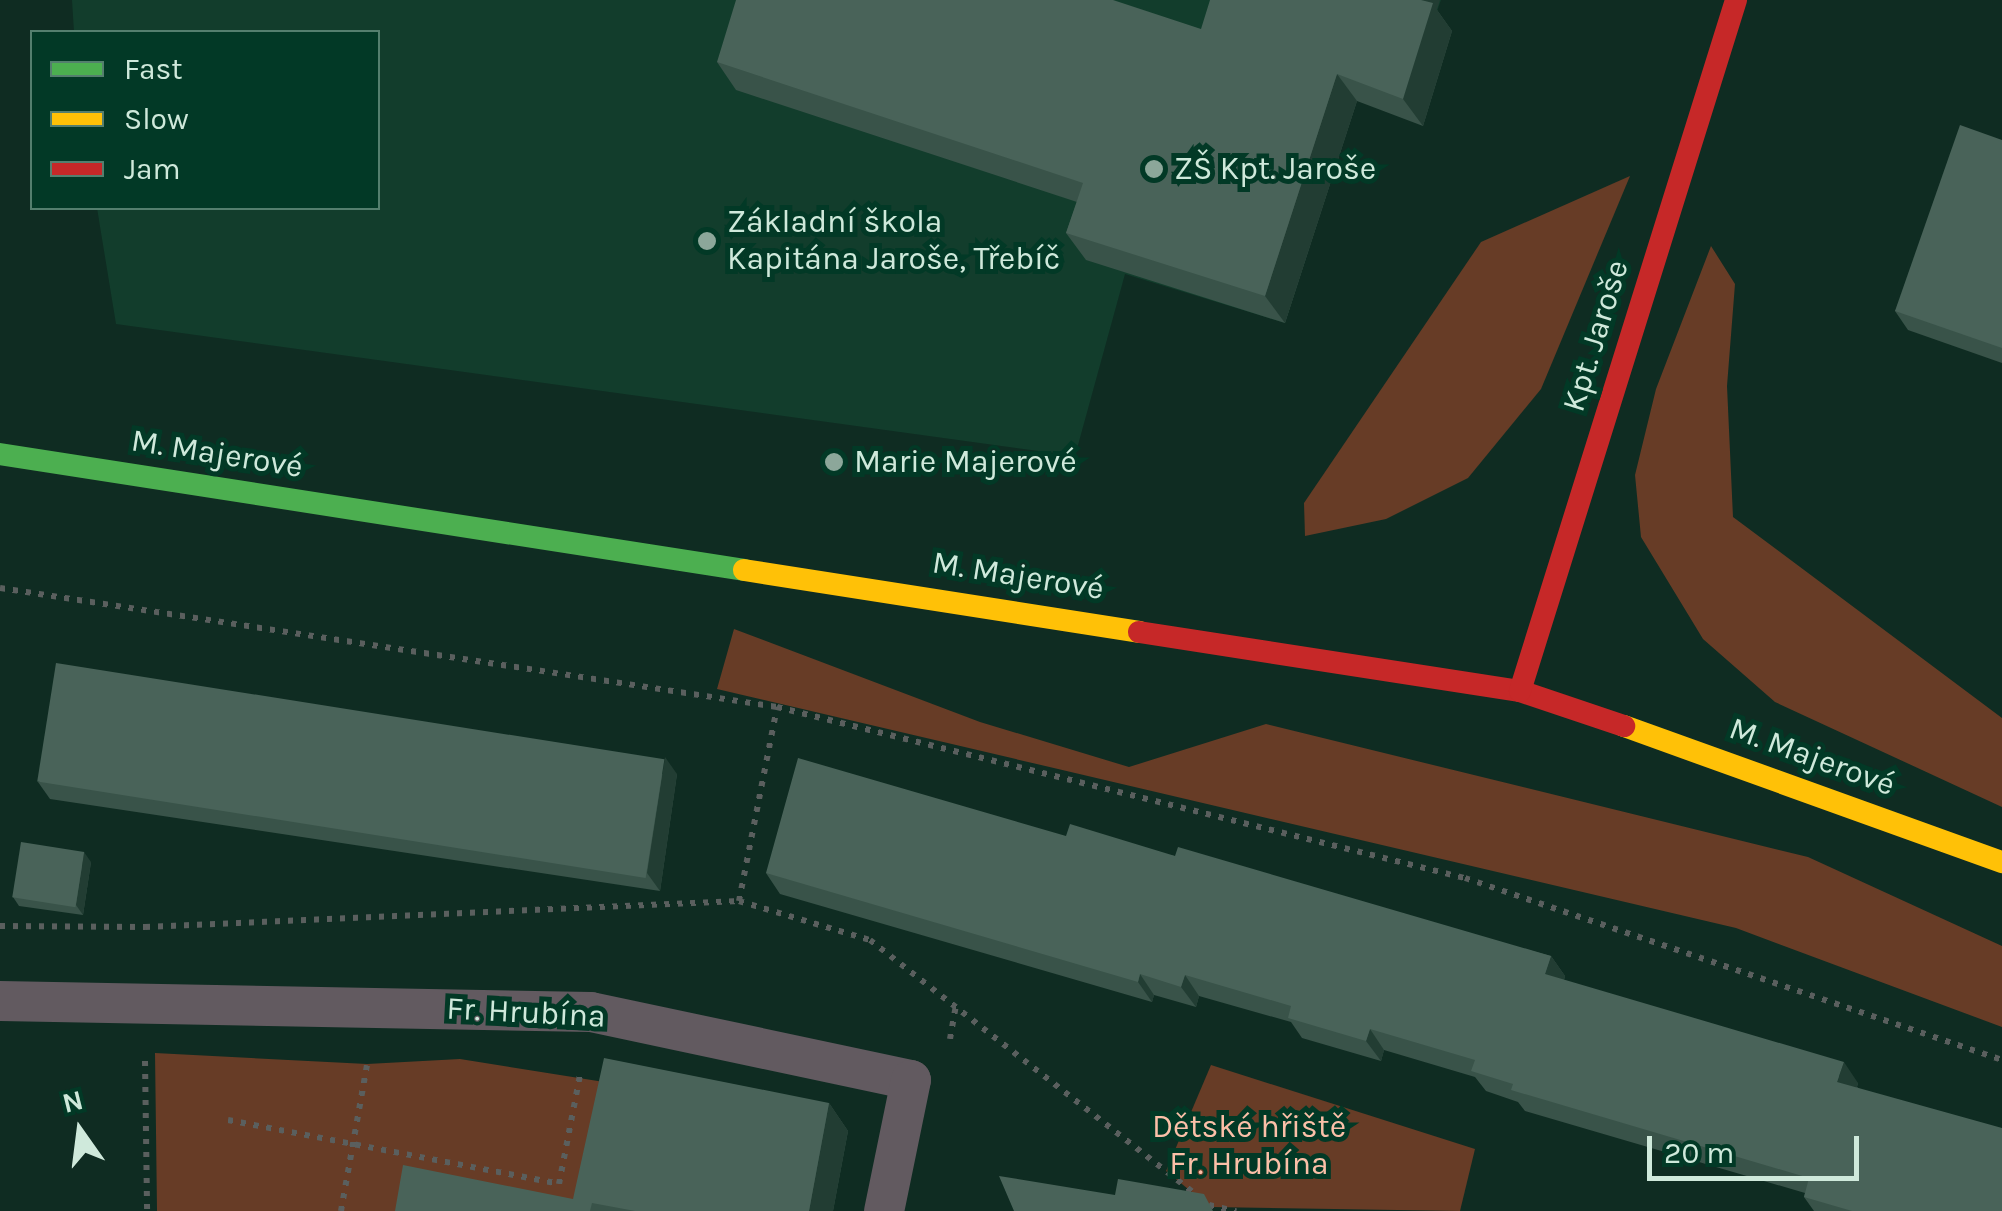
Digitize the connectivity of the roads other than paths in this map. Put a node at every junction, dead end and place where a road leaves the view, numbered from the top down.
1 (1736, 0) edge
2 (0, 454) edge
3 (1520, 691) junction
4 (2002, 862) edge
5 (0, 1001) edge
6 (884, 1211) edge

1 - 3 street, Kpt. Jaroše
2 - 3 street, M. Majerové
3 - 4 street, M. Majerové
5 - 6 lane, Fr. Hrubína

